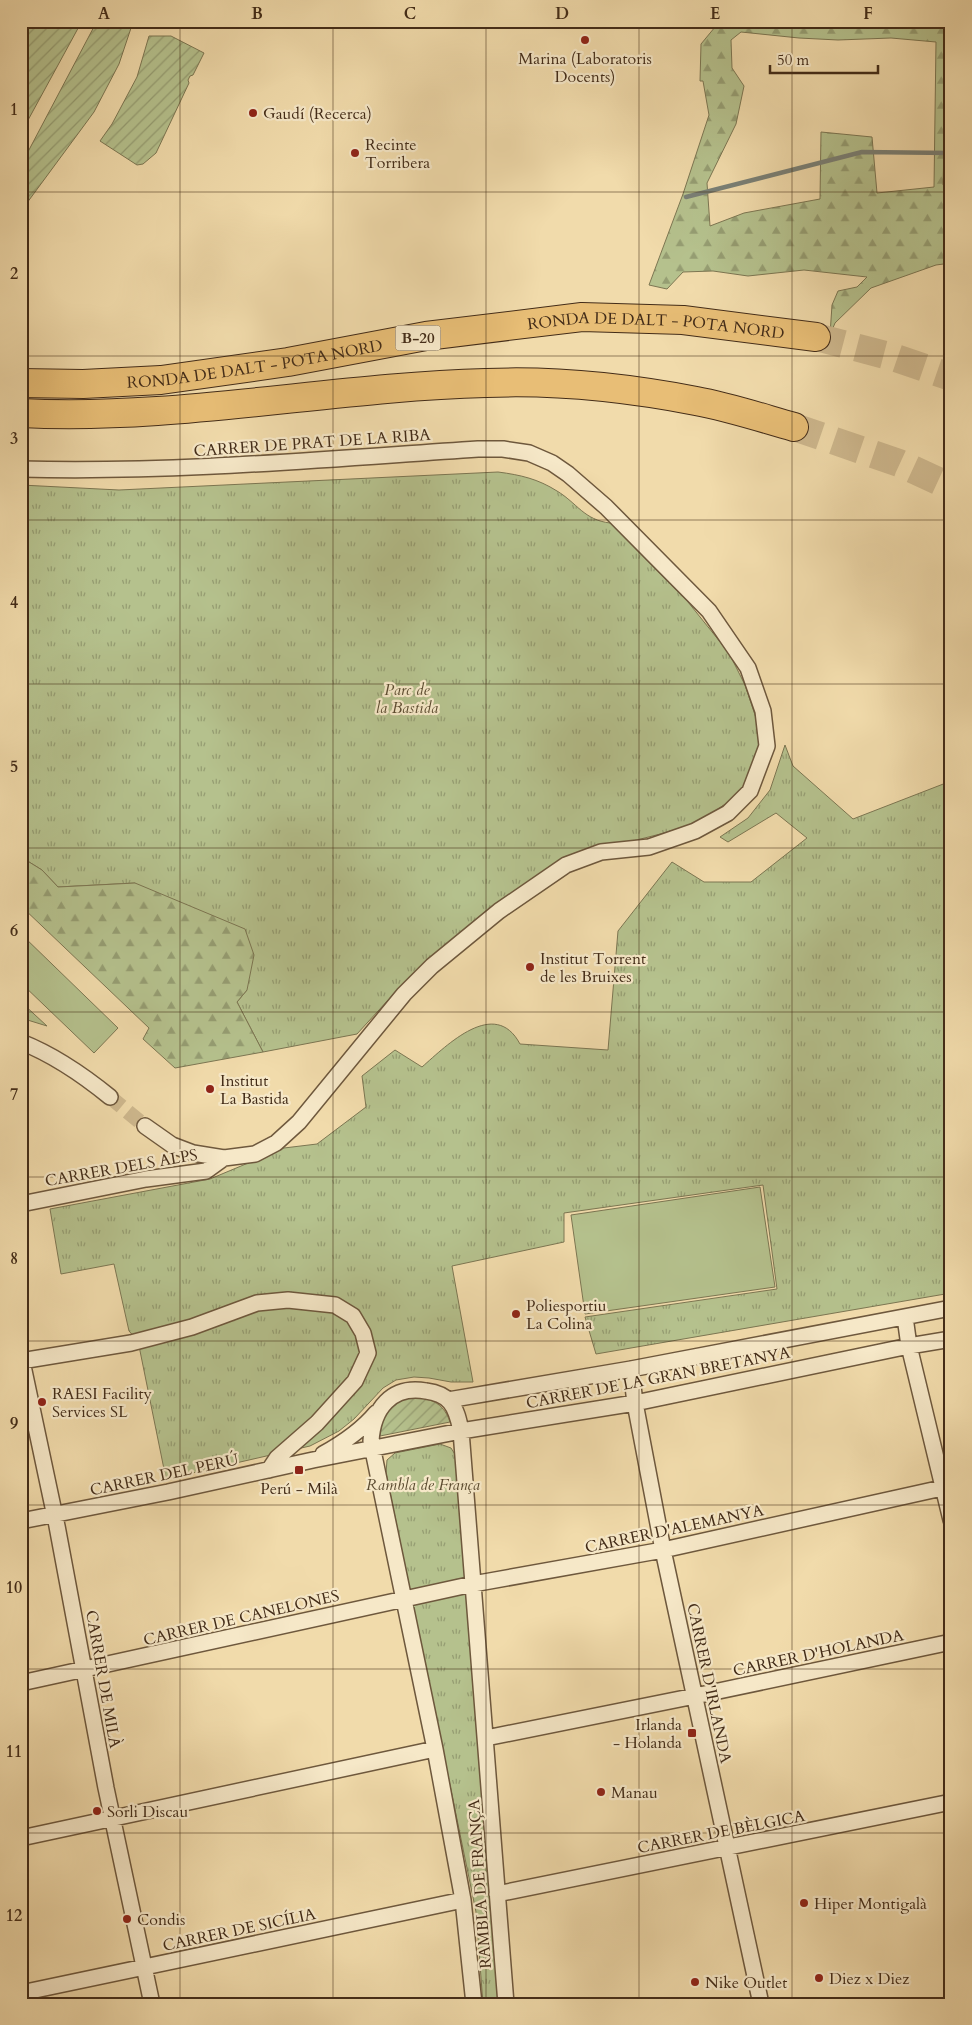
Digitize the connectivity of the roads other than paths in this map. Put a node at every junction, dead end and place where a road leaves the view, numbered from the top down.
1 (816, 338) tunnel mouth
2 (21, 383) edge
3 (21, 413) edge
4 (794, 427) tunnel mouth
5 (21, 469) edge
6 (21, 1042) edge
7 (110, 1097) tunnel mouth
8 (145, 1126) tunnel mouth
9 (224, 1158) junction
10 (21, 1204) edge
11 (951, 1308) edge
12 (905, 1317) junction
13 (951, 1339) edge
14 (909, 1346) junction
15 (22, 1361) edge
16 (631, 1369) junction
17 (448, 1400) junction
18 (634, 1403) junction
19 (378, 1411) junction
20 (461, 1431) junction
21 (372, 1450) junction
22 (313, 1460) junction
23 (269, 1470) junction
24 (947, 1486) edge
25 (55, 1515) junction
26 (951, 1520) edge
27 (21, 1521) edge
28 (663, 1550) junction
29 (473, 1584) junction
30 (403, 1599) junction
31 (951, 1642) edge
32 (86, 1670) junction
33 (21, 1683) edge
34 (695, 1696) junction
35 (486, 1738) junction
36 (435, 1749) junction
37 (951, 1802) edge
38 (113, 1820) junction
39 (21, 1838) edge
40 (726, 1848) junction
41 (498, 1894) junction
42 (463, 1900) junction
43 (145, 1966) junction
44 (21, 1993) edge
45 (152, 2004) edge
46 (474, 2004) edge
47 (506, 2004) edge
48 (761, 2004) edge

1 - 2 highway, RONDA DE DALT - POTA NORD / B-20
3 - 4 highway, RONDA DE DALT - POTA NORD
5 - 9 street, CARRER DE PRAT DE LA RIBA
6 - 7 street
8 - 9 street
9 - 10 street, CARRER DELS ALPS
11 - 12 street, CARRER DE LA GRAN BRETANYA
12 - 14 street
12 - 16 street, CARRER DE LA GRAN BRETANYA
13 - 14 street, CARRER DE LA GRAN BRETANYA
14 - 18 street, CARRER DE LA GRAN BRETANYA
14 - 24 street
15 - 23 street
15 - 25 street, CARRER DE MILÀ
16 - 17 street, CARRER DE LA GRAN BRETANYA
16 - 18 street, CARRER D'IRLANDA
17 - 19 street
17 - 20 street, RAMBLA DE FRANÇA
18 - 20 street, CARRER DE LA GRAN BRETANYA
18 - 28 street, CARRER D'IRLANDA
19 - 21 street, RAMBLA DE FRANÇA
19 - 22 street, CARRER DEL PERÚ
20 - 21 street, CARRER DE LA GRAN BRETANYA
20 - 29 street, RAMBLA DE FRANÇA
21 - 22 street, CARRER DEL PERÚ
21 - 30 street, RAMBLA DE FRANÇA
22 - 23 street, CARRER DEL PERÚ
23 - 25 street, CARRER DEL PERÚ
24 - 26 street
24 - 28 street, CARRER D'ALEMANYA
25 - 27 street, CARRER DEL PERÚ
25 - 32 street, CARRER DE MILÀ
28 - 29 street, CARRER D'ALEMANYA
28 - 34 street, CARRER D'IRLANDA
29 - 30 street, CARRER D'ALEMANYA
29 - 35 street, RAMBLA DE FRANÇA
30 - 32 street, CARRER DE CANELONES
30 - 36 street, RAMBLA DE FRANÇA
31 - 34 street, CARRER D'HOLANDA
32 - 33 street, CARRER DE CANELONES
32 - 38 street, CARRER DE MILÀ
34 - 35 street, CARRER D'HOLANDA
34 - 40 street, CARRER D'IRLANDA
35 - 41 street, RAMBLA DE FRANÇA
36 - 38 street
36 - 42 street, RAMBLA DE FRANÇA
37 - 40 street, CARRER DE BÈLGICA
38 - 39 street
38 - 43 street, CARRER DE MILÀ
40 - 41 street, CARRER DE BÈLGICA
40 - 48 street, CARRER D'IRLANDA
41 - 47 street, RAMBLA DE FRANÇA
42 - 43 street, CARRER DE SICÍLIA
42 - 46 street, RAMBLA DE FRANÇA
43 - 44 street, CARRER DE SICÍLIA
43 - 45 street, CARRER DE MILÀ

